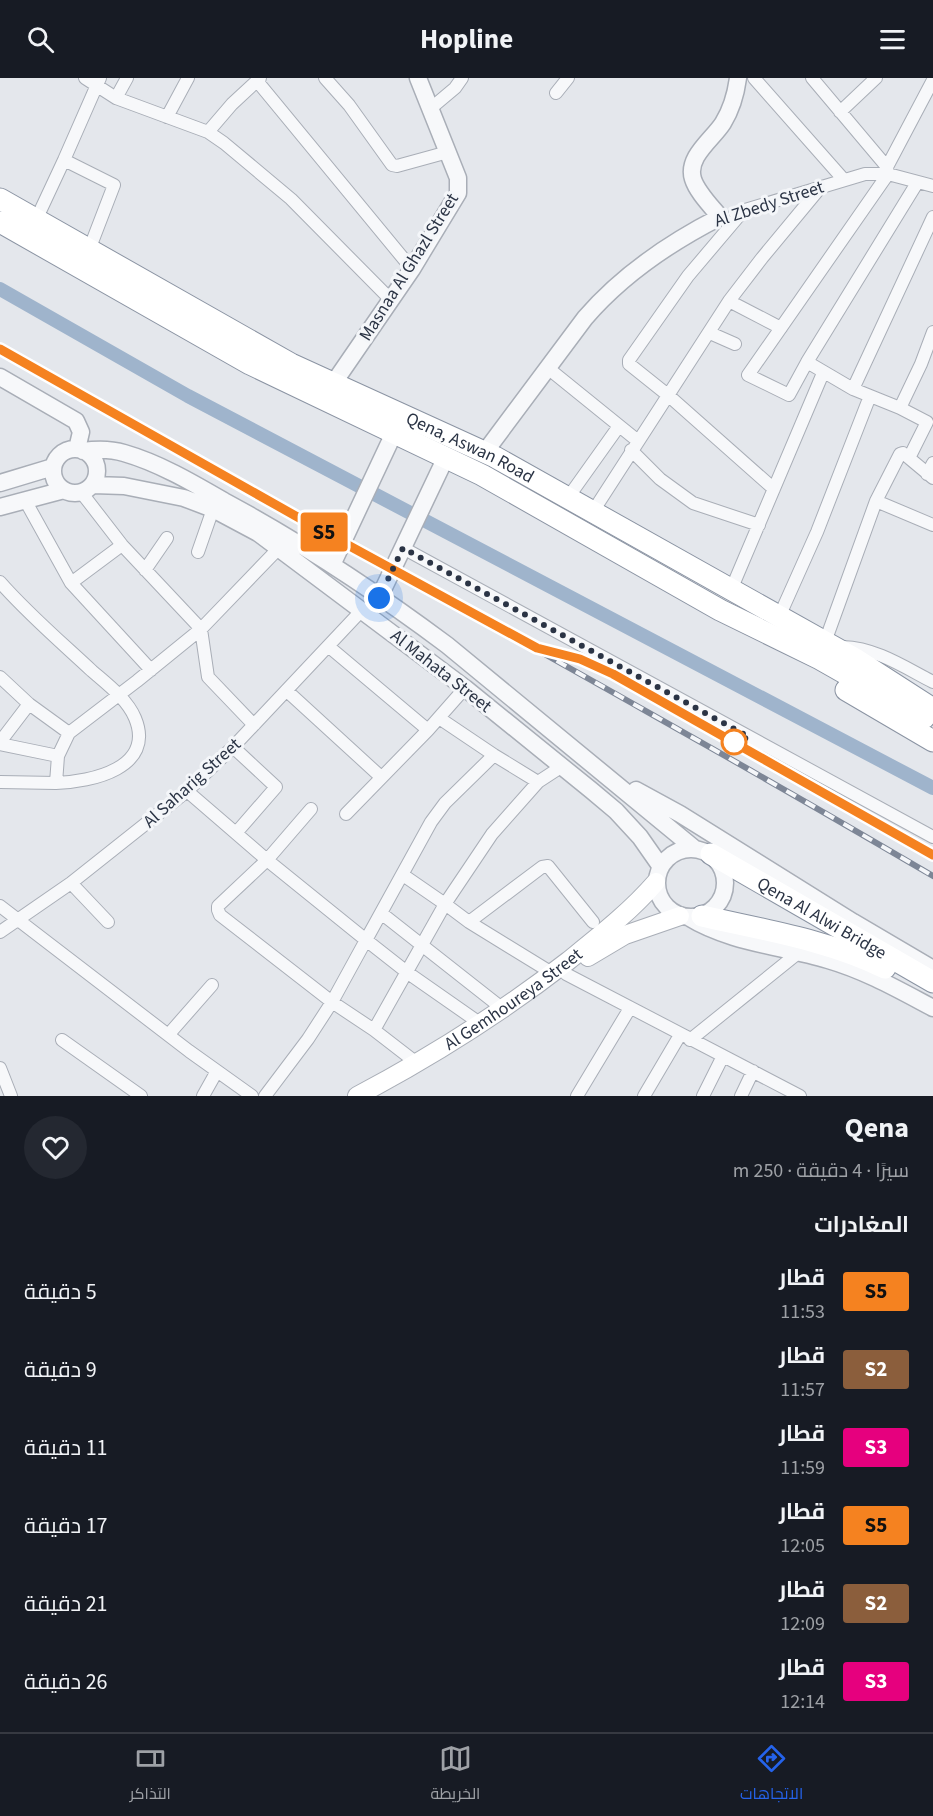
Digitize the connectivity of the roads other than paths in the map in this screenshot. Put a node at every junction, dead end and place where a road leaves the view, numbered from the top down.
1 (127, 78) edge
2 (188, 78) edge
3 (325, 78) edge
4 (418, 78) edge
5 (462, 78) edge
6 (568, 78) edge
7 (738, 78) edge
8 (754, 78) edge
9 (876, 78) edge
10 (259, 80) edge
11 (817, 80) edge
12 (933, 80) edge
13 (94, 81) edge
14 (556, 93) dead end
15 (116, 98) junction
16 (430, 109) junction
17 (840, 112) junction
18 (167, 117) junction
19 (208, 132) junction
20 (448, 152) junction
21 (64, 160) junction
22 (887, 171) junction
23 (844, 180) junction
24 (917, 183) junction
25 (933, 186) edge
26 (820, 188) junction
27 (0, 199) edge
28 (743, 211) junction
29 (720, 218) junction
30 (933, 218) edge
31 (36, 220) junction
32 (0, 222) edge
33 (89, 250) junction
34 (412, 269) junction
35 (391, 300) junction
36 (729, 302) junction
37 (781, 328) junction
38 (933, 332) edge
39 (710, 333) junction
40 (735, 344) dead end
41 (807, 362) junction
42 (549, 369) junction
43 (823, 373) junction
44 (0, 377) edge
45 (333, 384) junction
46 (853, 389) junction
47 (669, 396) junction
48 (870, 396) junction
49 (900, 408) junction
50 (619, 426) junction
51 (394, 433) junction
52 (634, 445) junction
53 (80, 450) junction
54 (485, 452) junction
55 (446, 457) junction
56 (909, 458) junction
57 (53, 467) junction
58 (931, 472) edge
59 (0, 483) edge
60 (87, 489) junction
61 (774, 489) junction
62 (64, 490) junction
63 (567, 499) junction
64 (25, 500) junction
65 (876, 501) junction
66 (0, 507) edge
67 (213, 509) junction
68 (592, 513) junction
69 (759, 525) junction
70 (933, 525) edge
71 (167, 538) dead end
72 (122, 545) junction
73 (279, 548) junction
74 (403, 548) junction
75 (198, 552) dead end
76 (332, 565) junction
77 (145, 570) junction
78 (0, 582) edge
79 (71, 583) junction
80 (731, 590) junction
81 (5, 596) edge
82 (379, 598) junction
83 (362, 610) junction
84 (779, 617) junction
85 (201, 629) junction
86 (328, 646) junction
87 (826, 650) junction
88 (151, 670) junction
89 (880, 673) junction
90 (0, 677) edge
91 (933, 682) edge
92 (465, 688) junction
93 (287, 690) junction
94 (933, 695) edge
95 (118, 696) junction
96 (29, 704) junction
97 (933, 709) edge
98 (439, 718) junction
99 (933, 723) edge
100 (254, 725) junction
101 (428, 730) junction
102 (69, 733) junction
103 (933, 741) edge
104 (0, 743) edge
105 (233, 747) junction
106 (494, 755) junction
107 (58, 756) junction
108 (561, 767) junction
109 (606, 775) junction
110 (381, 777) junction
111 (0, 782) edge
112 (538, 782) junction
113 (56, 783) junction
114 (187, 791) junction
115 (311, 809) dead end
116 (346, 814) dead end
117 (236, 833) junction
118 (933, 837) edge
119 (703, 852) junction
120 (267, 860) junction
121 (658, 874) junction
122 (403, 875) junction
123 (71, 883) junction
124 (445, 904) junction
125 (0, 906) edge
126 (381, 913) junction
127 (690, 916) junction
128 (20, 920) junction
129 (108, 922) dead end
130 (469, 922) junction
131 (593, 922) dead end
132 (0, 932) edge
133 (366, 940) junction
134 (422, 946) junction
135 (798, 953) junction
136 (933, 969) edge
137 (408, 973) junction
138 (559, 973) junction
139 (909, 974) junction
140 (933, 982) edge
141 (212, 984) dead end
142 (933, 994) edge
143 (332, 1002) junction
144 (630, 1008) junction
145 (933, 1008) edge
146 (503, 1009) junction
147 (481, 1024) junction
148 (374, 1030) junction
149 (169, 1034) junction
150 (685, 1037) junction
151 (62, 1040) dead end
152 (723, 1056) junction
153 (418, 1064) junction
154 (0, 1068) edge
155 (217, 1071) junction
156 (753, 1071) junction
157 (11, 1096) edge
158 (141, 1096) edge
159 (203, 1096) edge
160 (252, 1096) edge
161 (265, 1096) edge
162 (357, 1096) edge
163 (384, 1096) edge
164 (578, 1096) edge
165 (644, 1096) edge
166 (703, 1096) edge
167 (741, 1096) edge
168 (800, 1096) edge

1 - 15 street
2 - 18 street
3 - 20 street
4 - 16 street, Masnaa Al Ghazl Street
5 - 16 street
6 - 14 street
7 - 29 street
8 - 23 street
9 - 17 street
10 - 19 street
10 - 34 street
11 - 17 street
12 - 22 street
13 - 15 street
13 - 21 street
15 - 18 street
16 - 20 street, Masnaa Al Ghazl Street
17 - 22 street
18 - 19 street
19 - 35 street
20 - 34 street, Masnaa Al Ghazl Street
21 - 31 street
21 - 33 street
22 - 23 street, Al Zbedy Street
22 - 24 street, Al Zbedy Street
22 - 37 street
23 - 26 street, Al Zbedy Street
24 - 25 street, Al Zbedy Street
24 - 41 street
26 - 28 street, Al Zbedy Street
26 - 36 street
27 - 31 highway, Qena, Aswan Road
28 - 29 street, Al Zbedy Street
28 - 47 street
29 - 42 street, Al Zbedy Street
30 - 46 street
31 - 33 highway, Qena, Aswan Road
32 - 51 highway, Qena, Aswan Road
33 - 45 highway, Qena, Aswan Road
34 - 35 street, Masnaa Al Ghazl Street
35 - 45 street, Masnaa Al Ghazl Street
36 - 37 street
36 - 39 street
37 - 41 street
38 - 49 street
39 - 40 street
39 - 47 street
41 - 43 street
42 - 50 street
42 - 54 street, Al Zbedy Street
43 - 46 street
43 - 61 street
44 - 53 street
45 - 54 highway, Qena, Aswan Road
46 - 48 street
47 - 52 street
47 - 61 street
48 - 49 street
48 - 84 street
49 - 56 street
50 - 52 street
50 - 63 street
51 - 55 highway, Qena, Aswan Road
51 - 76 street
52 - 68 street
52 - 69 street
53 - 57 street
53 - 60 street
53 - 76 street, Al Mahata Street
54 - 63 highway, Qena, Aswan Road
55 - 74 street
55 - 87 highway, Qena, Aswan Road
56 - 58 street
56 - 65 street
57 - 59 street
57 - 62 street
60 - 62 street
60 - 67 street, Al Mahata Street
60 - 72 street
61 - 69 street
62 - 64 street
63 - 68 highway, Qena, Aswan Road
64 - 66 street
64 - 79 street
65 - 70 street
65 - 87 street
67 - 73 street, Al Mahata Street
67 - 75 street
68 - 80 highway, Qena, Aswan Road
69 - 80 street
71 - 77 street
72 - 77 street
72 - 79 street
73 - 83 street, Al Mahata Street
73 - 85 street
74 - 82 street
74 - 118 street
76 - 82 street, Al Mahata Street
77 - 85 street
78 - 81 street
79 - 88 street
80 - 84 highway, Qena, Aswan Road
81 - 95 street
82 - 109 street, Al Mahata Street
83 - 86 street, Al Saharig Street
83 - 92 street, Al Mahata Street
84 - 87 highway, Qena, Aswan Road
85 - 88 street
85 - 100 street
86 - 93 street, Al Saharig Street
86 - 101 street
87 - 89 highway, Qena, Aswan Road
87 - 91 street
87 - 99 highway, Qena, Aswan Road
87 - 103 highway
88 - 95 street
89 - 94 highway
89 - 97 highway, Qena, Aswan Road
90 - 96 street
92 - 98 street
92 - 108 street, Al Mahata Street
93 - 100 street, Al Saharig Street
93 - 110 street
95 - 102 street
95 - 113 street
96 - 102 street
96 - 104 street
98 - 101 street
98 - 106 street
100 - 105 street, Al Saharig Street
101 - 110 street
102 - 107 street
104 - 107 street
105 - 114 street, Al Saharig Street
105 - 117 street
106 - 112 street
106 - 122 street
107 - 113 street
108 - 112 street
108 - 121 street, Al Mahata Street
109 - 119 street, Al Mahata Street
109 - 136 street, Al Mahata Street
110 - 116 street
111 - 113 street
112 - 124 street
114 - 117 street
114 - 123 street, Al Saharig Street
115 - 120 street
117 - 120 street
119 - 121 street
119 - 127 street
119 - 139 highway, Qena Al Alwi Bridge
120 - 133 street
120 - 143 street
121 - 127 street
121 - 138 main road, Al Gemhoureya Street
122 - 124 street
122 - 126 street
123 - 128 street, Al Saharig Street
123 - 129 street
124 - 130 street
124 - 134 street
125 - 128 street
126 - 133 street
126 - 134 street
127 - 135 street
127 - 138 main road, Al Gemhoureya Street
127 - 139 highway, Qena Al Alwi Bridge
128 - 132 street, Al Saharig Street
128 - 149 street
130 - 131 street
130 - 138 street
133 - 137 street
133 - 143 street
134 - 137 street
134 - 146 street
135 - 145 street
135 - 150 street
137 - 147 street
137 - 148 street
138 - 144 street
138 - 146 main road, Al Gemhoureya Street
138 - 163 main road, Al Gemhoureya Street
139 - 140 highway, Qena Al Alwi Bridge
139 - 142 highway, Qena Al Alwi Bridge
141 - 149 street
143 - 148 street
143 - 161 street
144 - 150 street
144 - 164 street
146 - 147 main road, Al Gemhoureya Street
147 - 153 main road, Al Gemhoureya Street
148 - 153 street
149 - 155 street
150 - 152 street
150 - 165 street
151 - 158 street
152 - 156 street
152 - 166 street
153 - 162 main road, Al Gemhoureya Street
154 - 157 street
155 - 159 street
155 - 160 street
156 - 167 street
156 - 168 street

